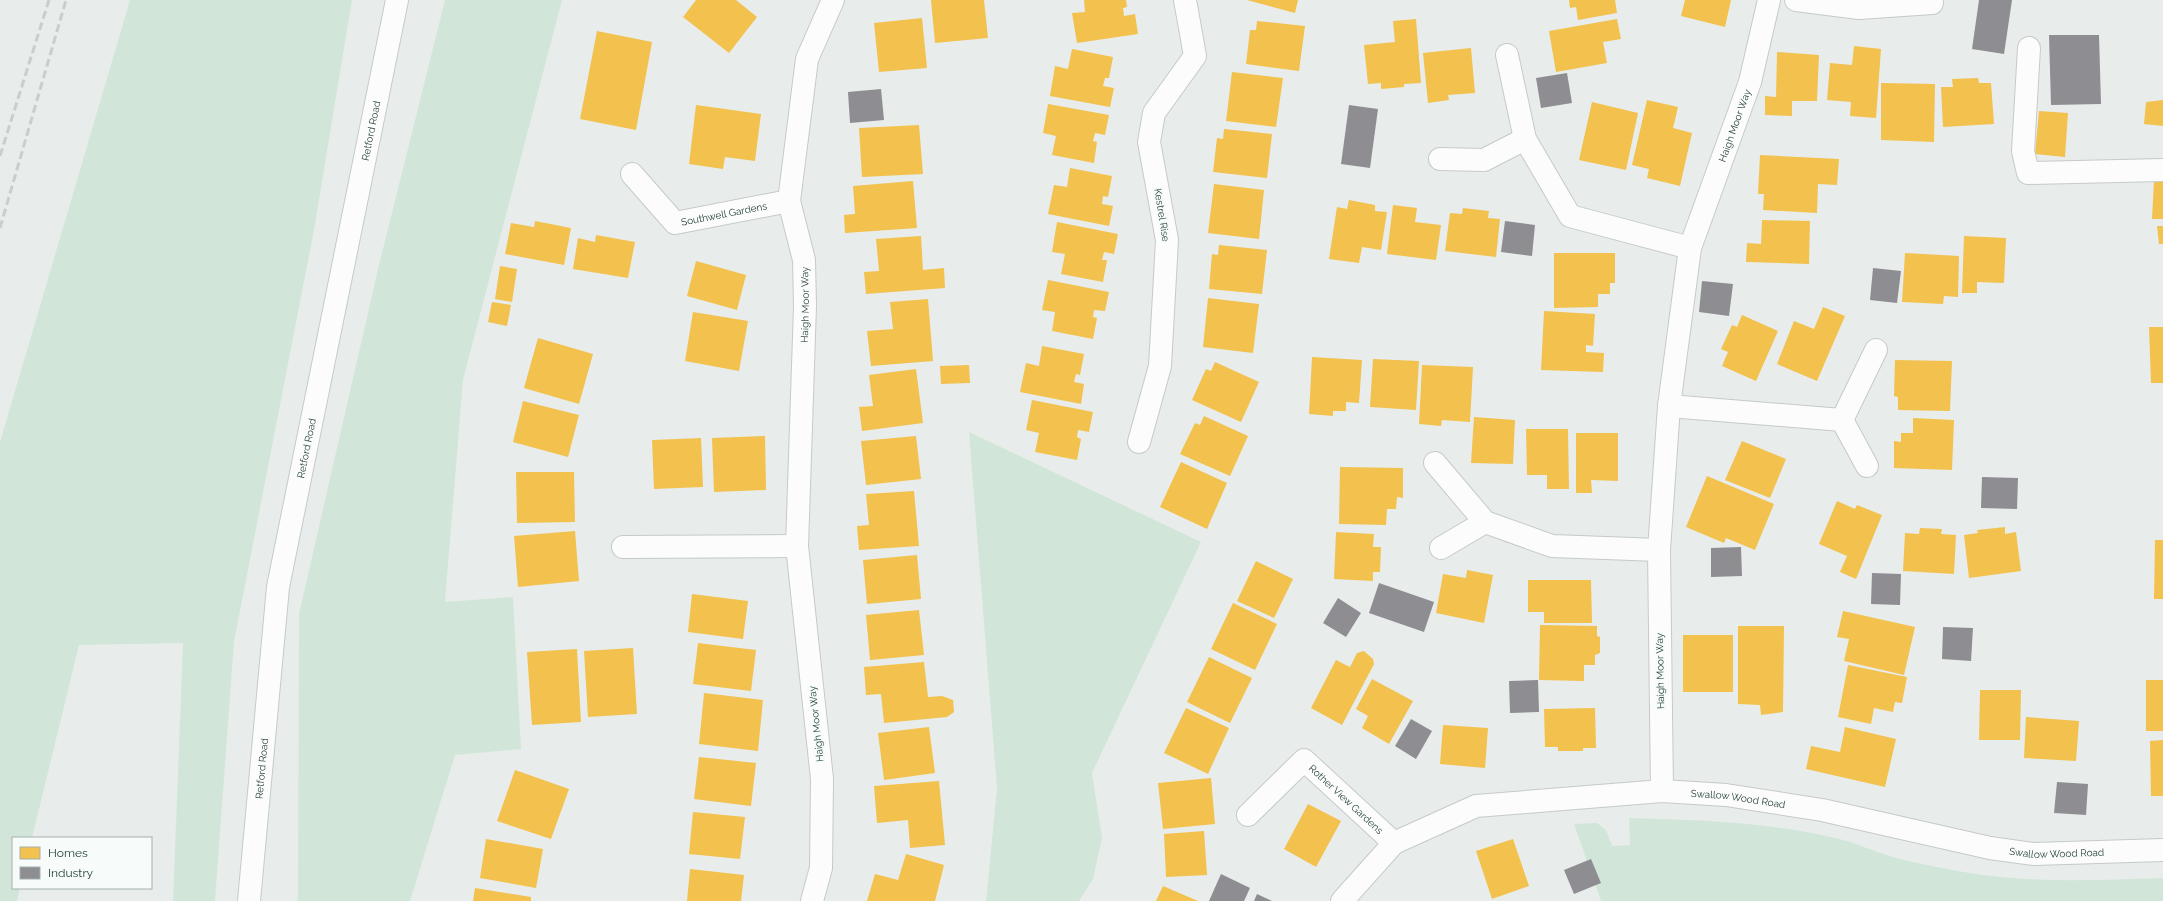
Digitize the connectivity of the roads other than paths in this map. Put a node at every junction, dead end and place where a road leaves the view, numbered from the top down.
1 (397, 0) edge
2 (833, 0) edge
3 (1185, 0) edge
4 (1769, 0) edge
5 (1796, 0) edge
6 (1932, 3) dead end
7 (2030, 48) dead end
8 (1507, 55) dead end
9 (1525, 139) junction
10 (1440, 159) dead end
11 (2163, 170) edge
12 (632, 174) dead end
13 (789, 201) junction
14 (1690, 248) junction
15 (1876, 350) dead end
16 (1669, 406) junction
17 (1842, 420) junction
18 (1139, 442) dead end
19 (1435, 463) dead end
20 (1867, 466) dead end
21 (1485, 522) junction
22 (797, 546) junction
23 (623, 547) dead end
24 (1441, 548) dead end
25 (1658, 550) junction
26 (1662, 791) junction
27 (1248, 815) dead end
28 (1394, 843) junction
29 (2163, 850) edge
30 (249, 901) edge
31 (812, 901) edge
32 (1342, 901) edge

1 - 30 street, Retford Road
2 - 13 street, Haigh Moor Way
3 - 18 street, Kestrel Rise
4 - 14 street, Haigh Moor Way
5 - 6 street
7 - 11 street
8 - 9 street
9 - 10 street
9 - 14 street
12 - 13 street, Southwell Gardens
13 - 22 street, Haigh Moor Way
14 - 16 street, Haigh Moor Way
15 - 17 street
16 - 17 street
16 - 25 street, Haigh Moor Way
17 - 20 street
19 - 21 street
21 - 24 street
21 - 25 street
22 - 23 street
22 - 31 street, Haigh Moor Way
25 - 26 street, Haigh Moor Way
26 - 28 street, Swallow Wood Road
26 - 29 street, Swallow Wood Road
27 - 28 street, Rother View Gardens
28 - 32 street, Swallow Wood Road

